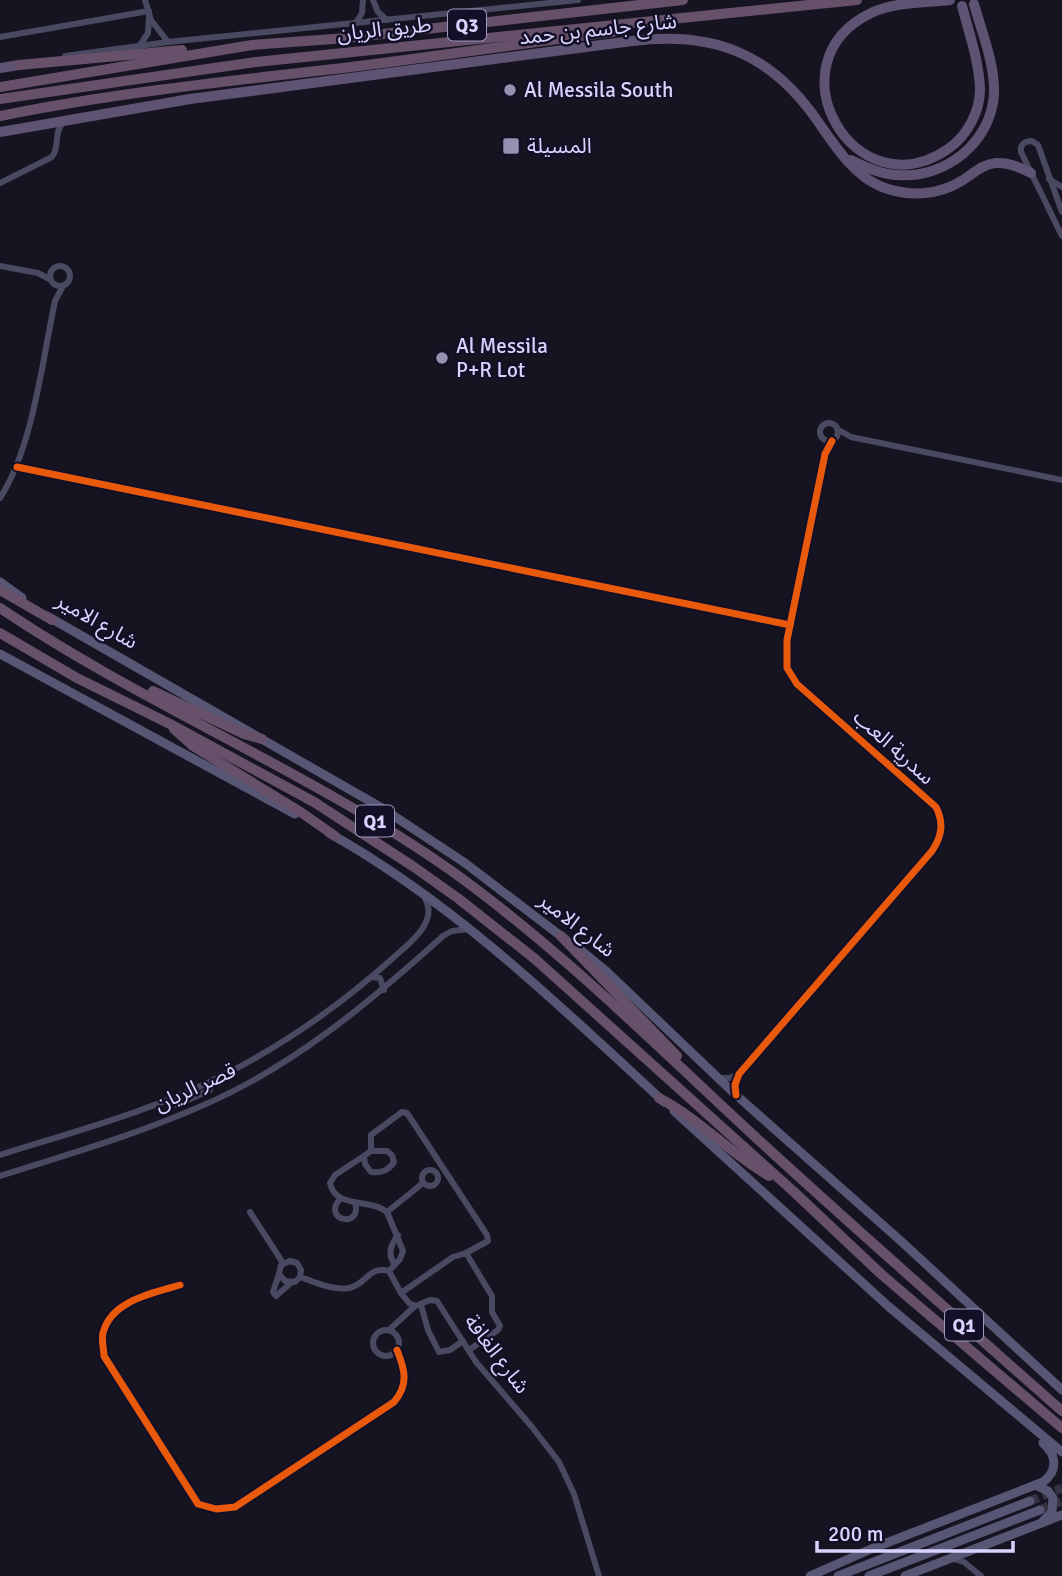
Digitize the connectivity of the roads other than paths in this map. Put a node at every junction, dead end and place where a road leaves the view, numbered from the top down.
1 (145, 0) edge
2 (363, 0) edge
3 (373, 0) edge
4 (578, 0) edge
5 (683, 0) edge
6 (857, 0) edge
7 (950, 0) edge
8 (974, 4) dead end
9 (962, 6) dead end
10 (149, 11) junction
11 (666, 19) junction
12 (387, 20) junction
13 (355, 24) junction
14 (0, 37) edge
15 (168, 42) junction
16 (544, 42) junction
17 (139, 45) junction
18 (252, 45) junction
19 (760, 63) junction
20 (19, 65) junction
21 (0, 68) edge
22 (341, 68) junction
23 (0, 87) edge
24 (0, 99) edge
25 (190, 99) junction
26 (0, 116) edge
27 (66, 120) junction
28 (40, 125) junction
29 (0, 132) edge
30 (56, 138) junction
31 (847, 159) junction
32 (1031, 173) junction
33 (1048, 177) junction
34 (0, 183) edge
35 (1062, 187) edge
36 (1062, 212) edge
37 (1062, 236) edge
38 (0, 266) edge
39 (52, 271) junction
40 (38, 273) junction
41 (52, 282) junction
42 (63, 286) junction
43 (55, 301) junction
44 (837, 429) junction
45 (851, 436) junction
46 (823, 439) junction
47 (834, 439) junction
48 (825, 454) junction
49 (17, 467) junction
50 (1062, 480) edge
51 (0, 498) edge
52 (0, 582) edge
53 (0, 590) edge
54 (0, 608) edge
55 (52, 620) junction
56 (790, 625) junction
57 (0, 633) edge
58 (0, 654) edge
59 (124, 683) junction
60 (170, 724) junction
61 (262, 739) junction
62 (335, 836) junction
63 (422, 894) junction
64 (470, 929) junction
65 (561, 936) junction
66 (372, 977) junction
67 (384, 990) junction
68 (739, 1074) junction
69 (719, 1078) junction
70 (215, 1079) junction
71 (708, 1093) junction
72 (736, 1095) junction
73 (173, 1097) junction
74 (659, 1098) junction
75 (177, 1105) junction
76 (183, 1114) junction
77 (371, 1151) junction
78 (0, 1155) edge
79 (364, 1156) junction
80 (0, 1176) edge
81 (424, 1183) dead end
82 (793, 1191) junction
83 (340, 1199) junction
84 (355, 1202) junction
85 (250, 1212) dead end
86 (387, 1212) junction
87 (398, 1236) junction
88 (466, 1253) junction
89 (283, 1263) junction
90 (396, 1264) junction
91 (388, 1271) junction
92 (279, 1274) junction
93 (300, 1277) junction
94 (292, 1282) junction
95 (180, 1285) dead end
96 (401, 1293) junction
97 (418, 1306) junction
98 (389, 1330) junction
99 (463, 1341) junction
100 (397, 1350) junction
101 (469, 1350) junction
102 (1062, 1391) edge
103 (1062, 1410) edge
104 (1019, 1415) junction
105 (1062, 1428) edge
106 (1062, 1452) edge
107 (1035, 1485) junction
108 (1030, 1501) tunnel mouth
109 (1040, 1510) tunnel mouth
110 (1062, 1515) edge
111 (1039, 1525) junction
112 (974, 1549) junction
113 (951, 1558) junction
114 (972, 1568) junction
115 (599, 1576) edge
116 (810, 1576) edge
117 (838, 1576) edge
118 (869, 1576) edge
119 (905, 1576) edge
120 (981, 1576) edge

1 - 10 street
2 - 13 street
3 - 12 street
4 - 12 street, طريق الريان
5 - 18 highway, طريق الريان / Q3
6 - 11 highway, طريق الريان / Q3
7 - 9 main road
8 - 31 main road
10 - 14 street
10 - 15 street
10 - 17 street
11 - 16 highway
11 - 24 highway, طريق الريان / Q3
12 - 13 street, طريق الريان
13 - 15 street, طريق الريان
15 - 17 street, طريق الريان
16 - 19 main road
16 - 22 highway
17 - 20 street, طريق الريان
18 - 20 highway
18 - 23 highway, طريق الريان / Q3
19 - 25 main road, شارع جاسم بن حمد
19 - 31 main road, شارع جاسم بن حمد
20 - 21 main road, طريق الريان
22 - 25 main road
22 - 26 highway
25 - 27 main road
27 - 28 main road
27 - 30 street
28 - 29 main road
28 - 30 street
30 - 34 street
31 - 32 main road, شارع جاسم بن حمد
32 - 33 street
32 - 37 street
33 - 35 street
33 - 36 street
38 - 40 street
39 - 40 street
39 - 41 street
39 - 42 street
40 - 41 street
41 - 42 street
41 - 43 street
42 - 43 street
43 - 49 street
44 - 45 street
44 - 46 street
44 - 47 street
45 - 47 street
45 - 50 street
46 - 47 street
46 - 48 street, سدرية العب
47 - 48 street, سدرية العب
48 - 56 street, سدرية العب
49 - 51 street
49 - 56 street
52 - 55 main road, شارع الامير
53 - 55 highway
54 - 59 highway, شارع الامير / Q1
55 - 61 main road, شارع الامير
56 - 68 street, سدرية العب
57 - 60 highway, Q1
58 - 62 main road
59 - 61 highway
59 - 71 highway, شارع الامير / Q1
60 - 62 highway
60 - 82 highway, Q1
61 - 65 main road, شارع الامير
62 - 63 main road
63 - 64 main road
63 - 66 street, قصر الريان
64 - 67 street, قصر الريان
64 - 74 main road
65 - 69 main road, شارع الامير
65 - 71 highway
66 - 67 street
66 - 70 street, قصر الريان
67 - 76 street, قصر الريان
68 - 69 street
68 - 72 street
69 - 72 main road, شارع الامير
70 - 73 street, قصر الريان
70 - 75 street
71 - 103 highway, شارع الامير / Q1
72 - 102 main road, شارع الامير
73 - 75 street
73 - 78 street, قصر الريان
74 - 82 highway
74 - 104 main road
75 - 76 street
76 - 80 street, قصر الريان
77 - 79 street
77 - 79 street
77 - 88 street
79 - 83 street
81 - 86 street
82 - 105 highway, Q1
83 - 84 street
83 - 84 street
84 - 86 street
85 - 89 street
86 - 87 street
87 - 90 street
87 - 90 street
88 - 96 street
88 - 101 street
89 - 92 street
89 - 93 street
90 - 91 street
91 - 93 street
91 - 96 street, شارع الغافة
92 - 94 street
92 - 94 street
93 - 94 street
95 - 100 street
96 - 97 street, شارع الغافة
97 - 98 street
97 - 99 street, شارع الغافة
97 - 99 street
98 - 100 street
98 - 100 street
99 - 101 street, شارع الغافة
101 - 115 street, شارع الغافة
104 - 106 main road
104 - 107 main road
107 - 111 main road
107 - 116 main road
108 - 117 main road
109 - 118 main road
110 - 111 main road
111 - 112 main road
112 - 113 main road
112 - 114 street
113 - 114 street
113 - 119 main road
114 - 120 street

